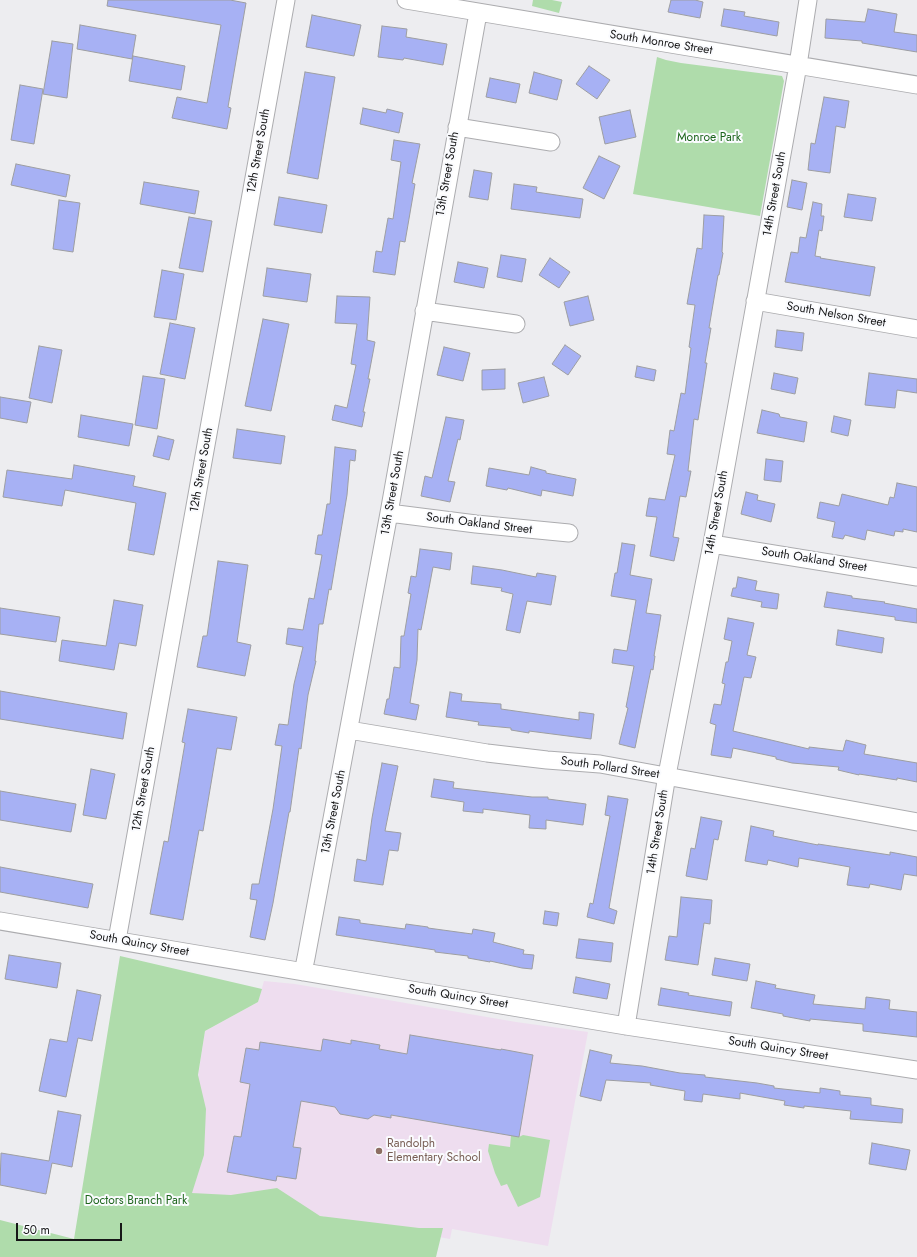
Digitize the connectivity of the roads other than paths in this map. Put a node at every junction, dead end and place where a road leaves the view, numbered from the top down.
1 (286, 0) edge
2 (406, 0) edge
3 (808, 0) edge
4 (478, 13) junction
5 (798, 65) junction
6 (917, 85) edge
7 (457, 127) junction
8 (552, 142) dead end
9 (755, 301) junction
10 (424, 311) junction
11 (516, 324) dead end
12 (917, 329) edge
13 (390, 513) junction
14 (569, 534) dead end
15 (712, 544) junction
16 (917, 577) edge
17 (349, 730) junction
18 (667, 775) junction
19 (917, 822) edge
20 (0, 921) edge
21 (117, 940) junction
22 (303, 972) junction
23 (626, 1026) junction
24 (917, 1070) edge

1 - 21 street, 12th Street South
2 - 4 street, South Monroe Street
3 - 5 street, 14th Street South
4 - 5 street, South Monroe Street
4 - 7 street, 13th Street South
5 - 6 street, South Monroe Street
5 - 9 street, 14th Street South
7 - 8 street
7 - 10 street, 13th Street South
9 - 12 street, South Nelson Street
9 - 15 street, 14th Street South
10 - 11 street
10 - 13 street, 13th Street South
13 - 14 street, South Oakland Street
13 - 17 street, 13th Street South
15 - 16 street, South Oakland Street
15 - 18 street, 14th Street South
17 - 18 street, South Pollard Street
17 - 22 street, 13th Street South
18 - 19 street, South Pollard Street
18 - 23 street, 14th Street South
20 - 21 street, South Quincy Street
21 - 22 street, South Quincy Street
22 - 23 street, South Quincy Street
23 - 24 street, South Quincy Street

